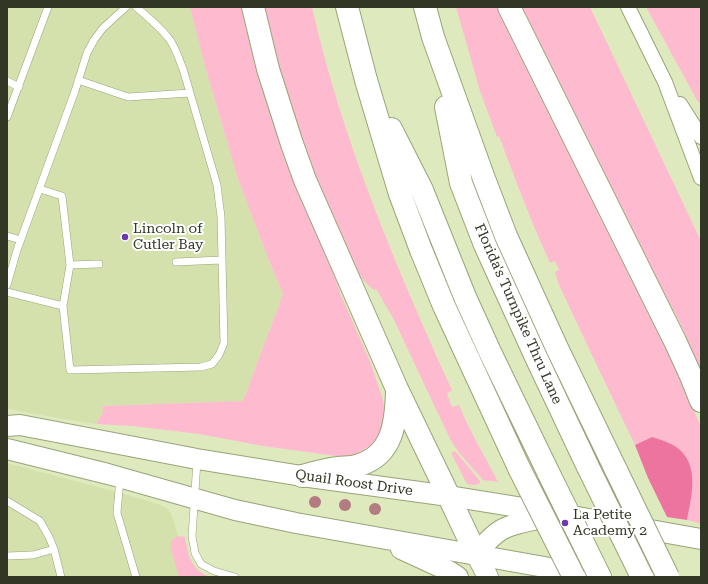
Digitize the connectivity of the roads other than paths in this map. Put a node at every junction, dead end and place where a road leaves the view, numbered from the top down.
1 (48, 7) edge
2 (126, 7) edge
3 (136, 7) edge
4 (253, 7) edge
5 (347, 7) edge
6 (425, 7) edge
7 (509, 7) edge
8 (628, 7) edge
9 (432, 37) junction
10 (78, 80) junction
11 (366, 80) junction
12 (7, 81) edge
13 (18, 87) junction
14 (190, 92) junction
15 (7, 117) edge
16 (688, 119) junction
17 (701, 137) edge
18 (701, 178) edge
19 (40, 189) junction
20 (7, 236) edge
21 (21, 240) junction
22 (222, 260) junction
23 (176, 262) dead end
24 (99, 264) dead end
25 (70, 265) junction
26 (7, 285) edge
27 (7, 292) edge
28 (63, 306) junction
29 (397, 389) junction
30 (701, 401) edge
31 (7, 426) edge
32 (7, 449) edge
33 (197, 459) junction
34 (302, 476) junction
35 (120, 478) junction
36 (449, 496) junction
37 (194, 498) junction
38 (7, 501) edge
39 (562, 514) junction
40 (375, 537) junction
41 (701, 539) edge
42 (54, 549) junction
43 (476, 554) junction
44 (7, 556) edge
45 (61, 577) edge
46 (136, 577) edge
47 (235, 577) edge
48 (458, 577) edge
49 (488, 577) edge
50 (574, 577) edge
51 (600, 577) edge
52 (642, 577) edge
53 (668, 577) edge

1 - 13 lane
2 - 10 lane
3 - 14 lane
4 - 29 highway
5 - 11 highway
6 - 9 highway
7 - 30 highway
8 - 16 street
9 - 52 highway, Florida's Turnpike Thru Lane, bridge
9 - 53 highway, bridge
10 - 14 lane
10 - 19 lane
11 - 50 highway, bridge
11 - 51 highway, bridge
12 - 13 lane
13 - 15 lane
14 - 22 lane
16 - 17 street
16 - 18 street
19 - 21 lane
19 - 25 lane
20 - 21 lane
21 - 26 lane
22 - 23 lane
22 - 28 lane
24 - 25 lane
25 - 28 lane
27 - 28 lane
29 - 34 highway
29 - 36 highway
31 - 33 main road, Quail Roost Drive
32 - 35 main road
33 - 34 main road, Quail Roost Drive
33 - 37 lane
34 - 36 main road, Quail Roost Drive
35 - 37 main road
35 - 46 lane
36 - 39 main road, Quail Roost Drive
36 - 43 highway
37 - 40 main road
37 - 47 lane
38 - 42 lane
39 - 41 main road, Quail Roost Drive
39 - 43 main road
40 - 43 main road
40 - 48 main road
42 - 44 lane
42 - 45 lane
43 - 49 main road
43 - 51 main road

